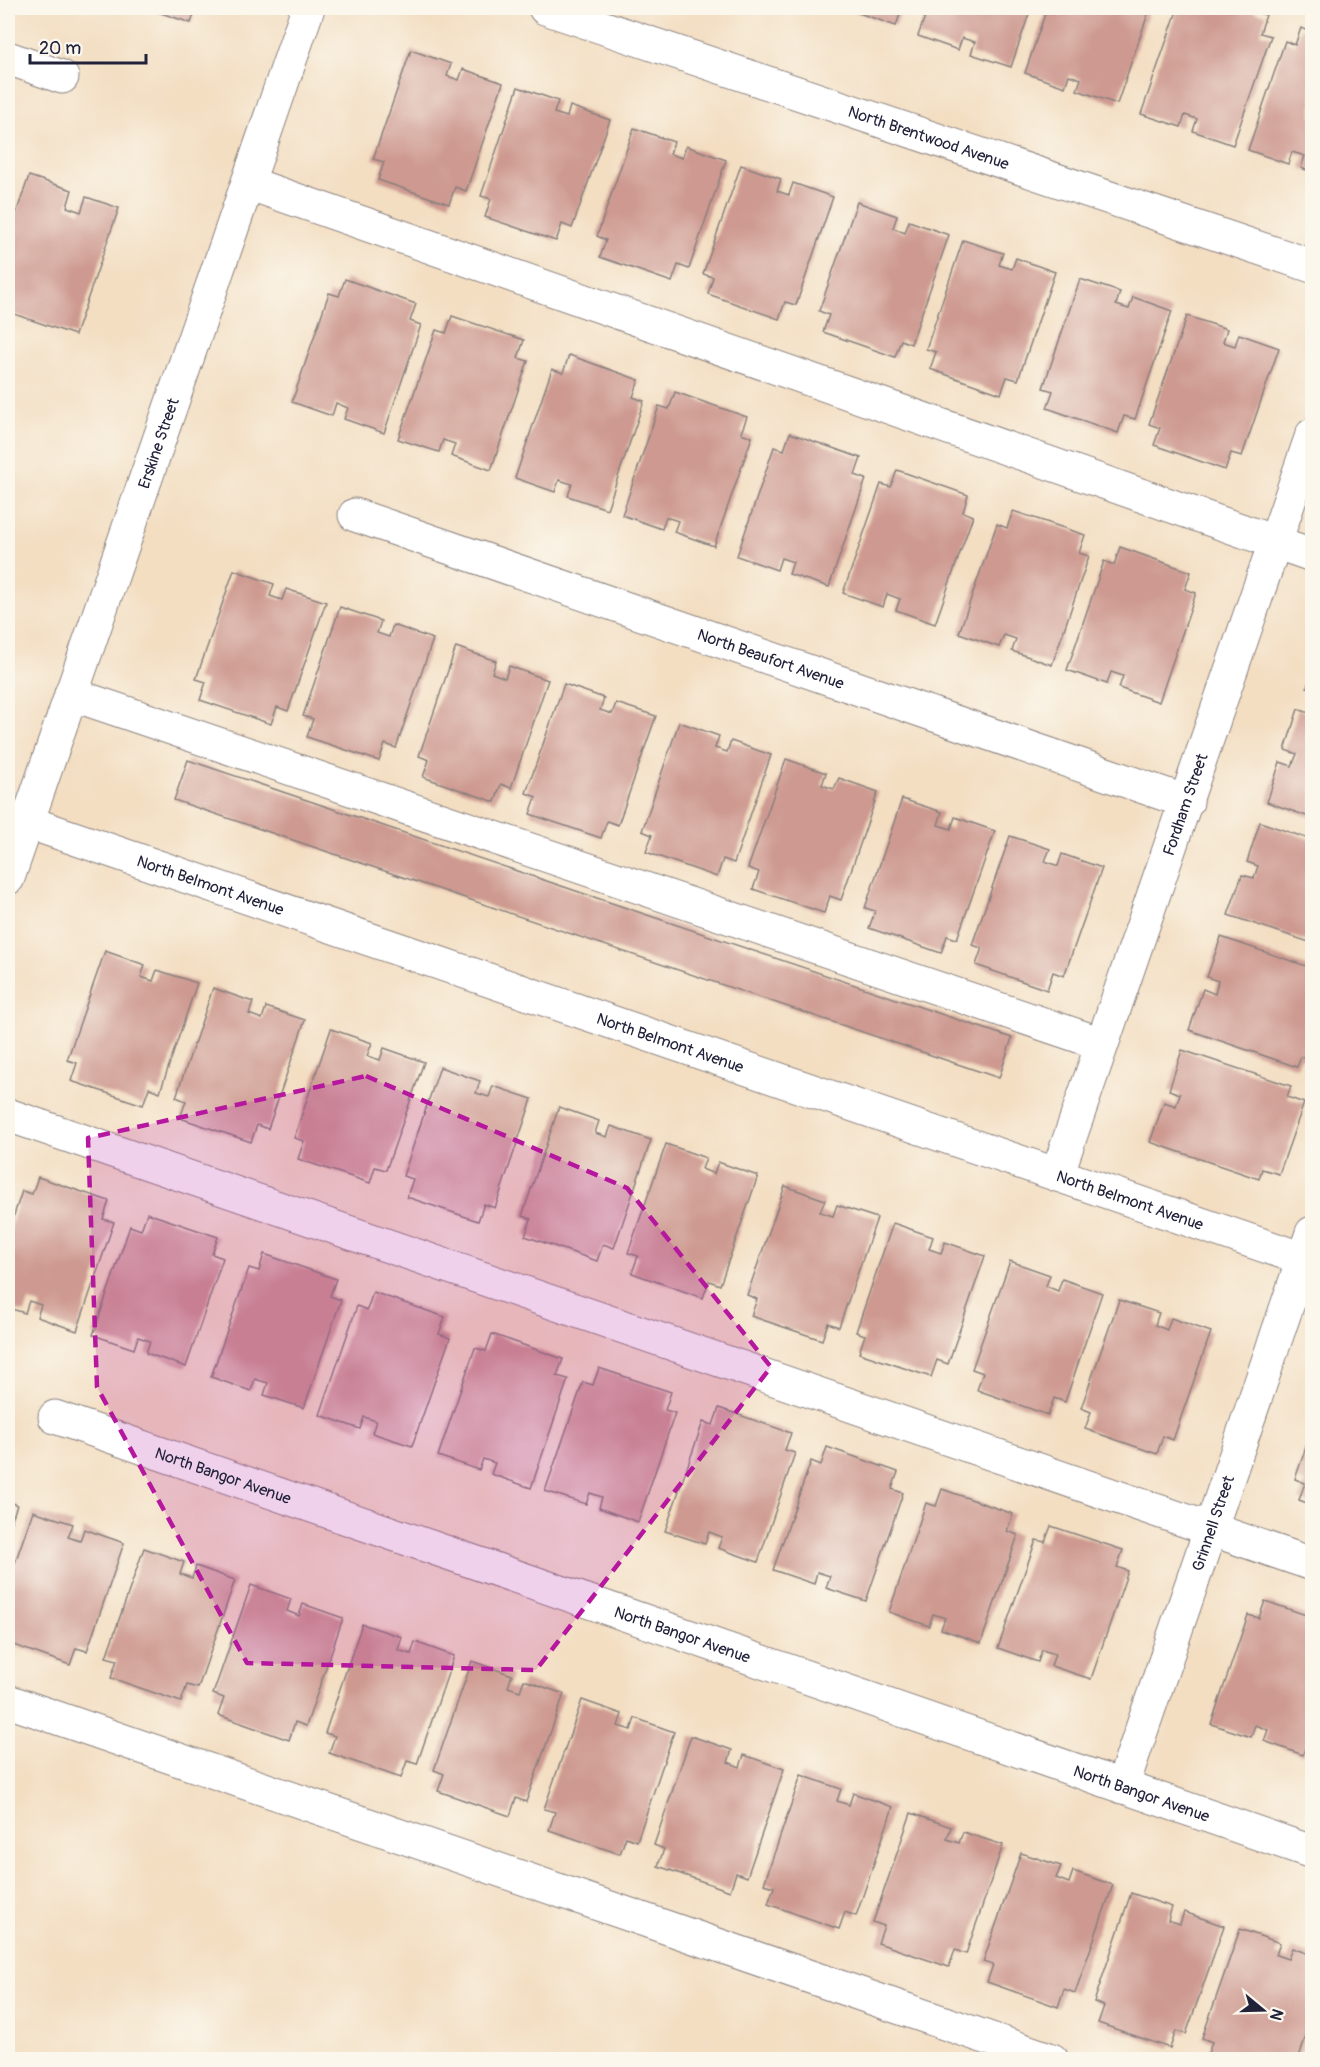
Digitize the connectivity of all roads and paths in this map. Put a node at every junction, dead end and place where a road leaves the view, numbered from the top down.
1 (308, 8) edge
2 (545, 8) edge
3 (8, 58) edge
4 (62, 77) dead end
5 (248, 183) junction
6 (1312, 266) edge
7 (1312, 435) edge
8 (355, 515) dead end
9 (1276, 543) junction
10 (1312, 555) edge
11 (71, 694) junction
12 (1187, 802) junction
13 (27, 822) junction
14 (8, 878) edge
15 (1102, 1044) junction
16 (8, 1115) edge
17 (1057, 1175) junction
18 (1310, 1252) edge
19 (55, 1417) dead end
20 (1211, 1529) junction
21 (1312, 1564) edge
22 (8, 1701) edge
23 (1122, 1787) junction
24 (1312, 1852) edge
25 (1052, 2060) edge

1 - 5 street, Erskine Street
2 - 6 street, North Brentwood Avenue
3 - 4 street
5 - 9 street
5 - 11 street, Erskine Street
7 - 9 street, Fordham Street
8 - 12 street, North Beaufort Avenue
9 - 10 street
9 - 12 street, Fordham Street
11 - 13 street, Erskine Street
11 - 15 street
12 - 15 street, Fordham Street
13 - 14 street, Erskine Street
13 - 17 street, North Belmont Avenue
15 - 17 street, Fordham Street
16 - 20 street
17 - 18 street, North Belmont Avenue
18 - 20 street, Grinnell Street
19 - 23 street, North Bangor Avenue
20 - 21 street
20 - 23 street, Grinnell Street
22 - 25 street
23 - 24 street, North Bangor Avenue

